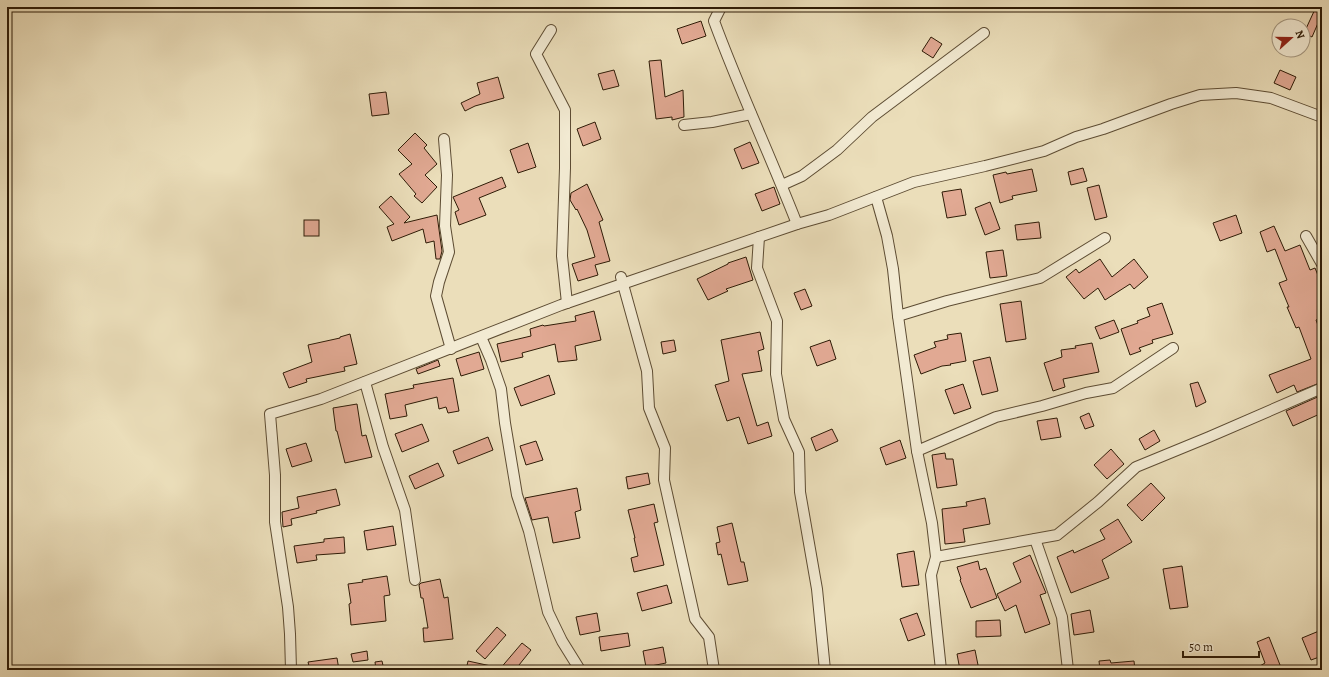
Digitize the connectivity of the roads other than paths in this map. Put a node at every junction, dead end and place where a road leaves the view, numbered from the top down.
1 (721, 7) edge
2 (551, 30) dead end
3 (984, 33) dead end
4 (751, 114) junction
5 (1322, 117) edge
6 (684, 125) dead end
7 (444, 138) dead end
8 (782, 185) junction
9 (876, 197) junction
10 (797, 224) junction
11 (759, 236) junction
12 (1306, 236) dead end
13 (1105, 238) dead end
14 (1322, 264) edge
15 (623, 280) junction
16 (567, 303) junction
17 (898, 316) junction
18 (480, 337) junction
19 (1173, 348) dead end
20 (451, 349) junction
21 (365, 382) junction
22 (1322, 388) edge
23 (917, 451) junction
24 (1035, 539) junction
25 (936, 558) junction
26 (415, 580) dead end
27 (291, 670) edge
28 (580, 670) edge
29 (714, 670) edge
30 (825, 670) edge
31 (941, 670) edge
32 (1068, 670) edge

1 - 4 street
2 - 16 street
3 - 8 street
4 - 6 street
4 - 8 street
5 - 9 street
7 - 20 street
8 - 10 street
9 - 10 street
9 - 17 street
10 - 11 street
11 - 15 street
11 - 30 street
12 - 14 street
13 - 17 street
15 - 16 street
15 - 29 street
16 - 18 street
17 - 23 street
18 - 20 street
18 - 28 street
19 - 23 street
20 - 21 street
21 - 26 street
21 - 27 street
22 - 24 street
23 - 25 street
24 - 25 street
24 - 32 street
25 - 31 street

